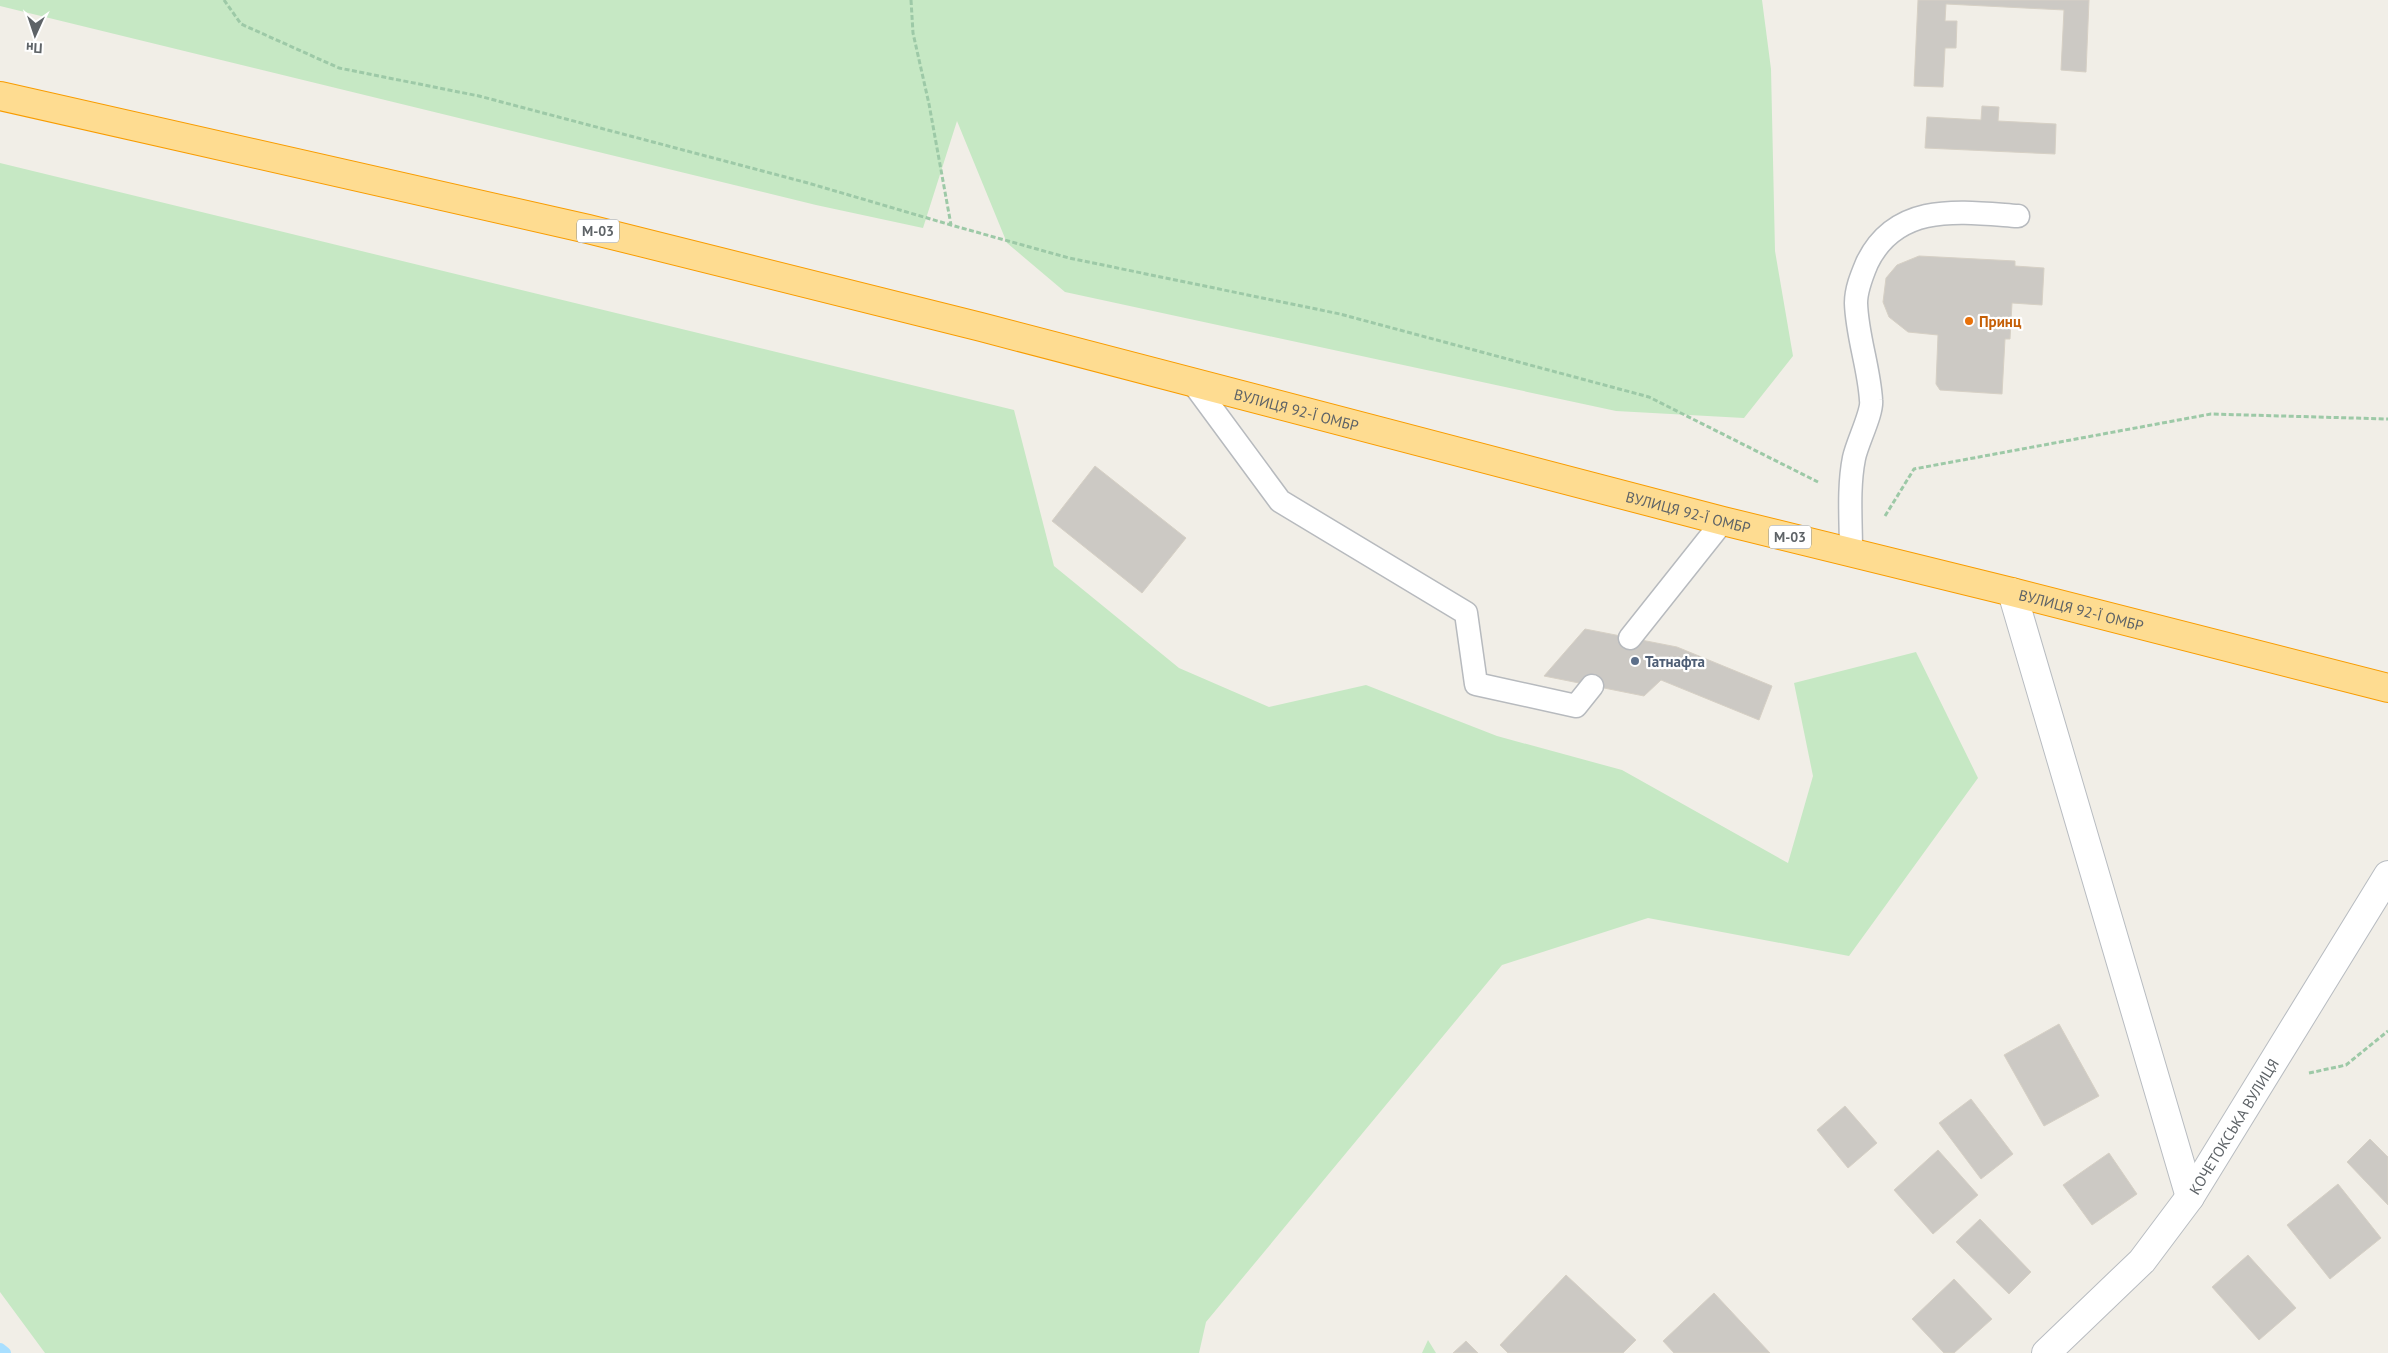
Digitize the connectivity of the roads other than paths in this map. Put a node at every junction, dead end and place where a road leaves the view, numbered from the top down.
1 (0, 96) edge
2 (2018, 216) dead end
3 (1193, 383) junction
4 (1722, 521) junction
5 (1856, 553) junction
6 (2012, 592) junction
7 (1630, 638) dead end
8 (1592, 686) dead end
9 (2388, 688) edge
10 (2388, 875) edge
11 (2190, 1197) junction
12 (2046, 1353) edge

1 - 3 highway, М-03
2 - 5 lane
3 - 4 highway, ВУЛИЦЯ 92-Ї ОМБР / М-03
3 - 8 lane
4 - 5 highway, ВУЛИЦЯ 92-Ї ОМБР / М-03
4 - 7 lane
5 - 6 highway, ВУЛИЦЯ 92-Ї ОМБР / М-03
6 - 9 highway, ВУЛИЦЯ 92-Ї ОМБР / М-03
6 - 11 main road
10 - 11 main road, КОЧЕТОКСЬКА ВУЛИЦЯ
11 - 12 main road, КОЧЕТОКСЬКА ВУЛИЦЯ

